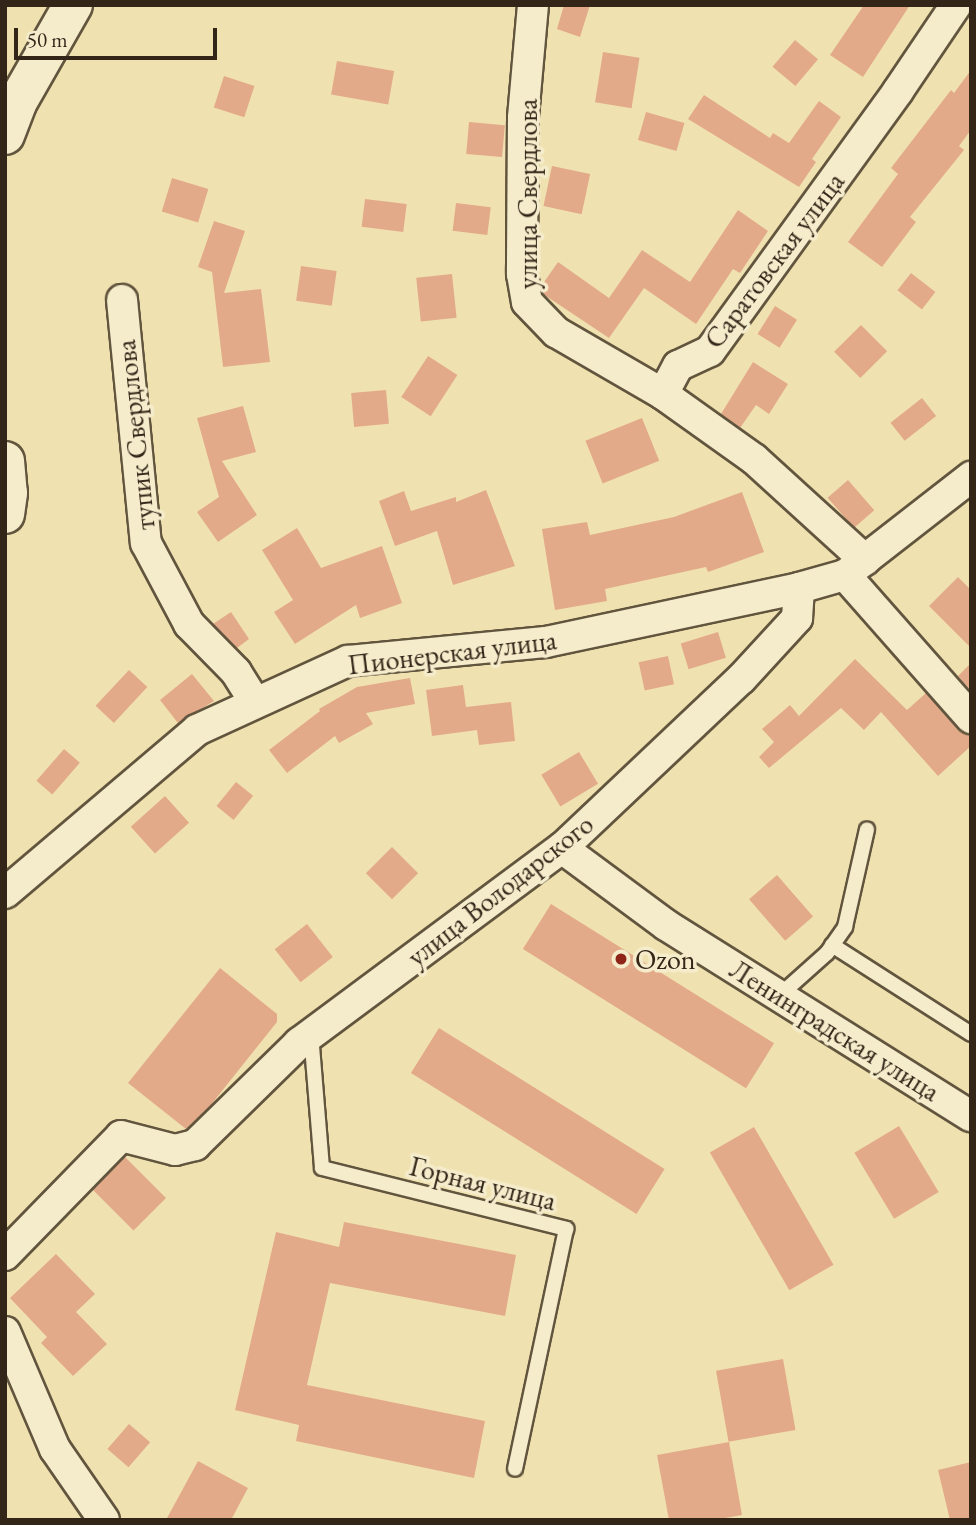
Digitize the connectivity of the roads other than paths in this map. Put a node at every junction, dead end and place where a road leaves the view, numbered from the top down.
1 (73, 5) edge
2 (533, 5) edge
3 (956, 5) edge
4 (5, 135) edge
5 (122, 300) dead end
6 (663, 394) junction
7 (5, 461) edge
8 (971, 477) edge
9 (5, 514) edge
10 (855, 568) junction
11 (799, 588) junction
12 (255, 703) junction
13 (971, 718) edge
14 (867, 829) dead end
15 (562, 848) junction
16 (5, 893) edge
17 (832, 946) junction
18 (780, 995) junction
19 (312, 1034) junction
20 (971, 1034) edge
21 (971, 1116) edge
22 (5, 1255) edge
23 (5, 1332) edge
24 (515, 1469) dead end
25 (104, 1520) edge

1 - 4 main road
2 - 6 street, улица Свердлова
3 - 6 street, Саратовская улица
5 - 12 street, тупик Свердлова
6 - 10 street
7 - 9 main road
8 - 10 street
10 - 11 street
10 - 13 street
11 - 12 street, Пионерская улица
11 - 15 street, улица Володарского
12 - 16 street, Пионерская улица
14 - 17 lane
15 - 18 street, Ленинградская улица
15 - 19 street, улица Володарского
17 - 18 lane
17 - 20 lane
18 - 21 street, Ленинградская улица
19 - 22 street, улица Володарского
19 - 24 lane, Горная улица
23 - 25 street

